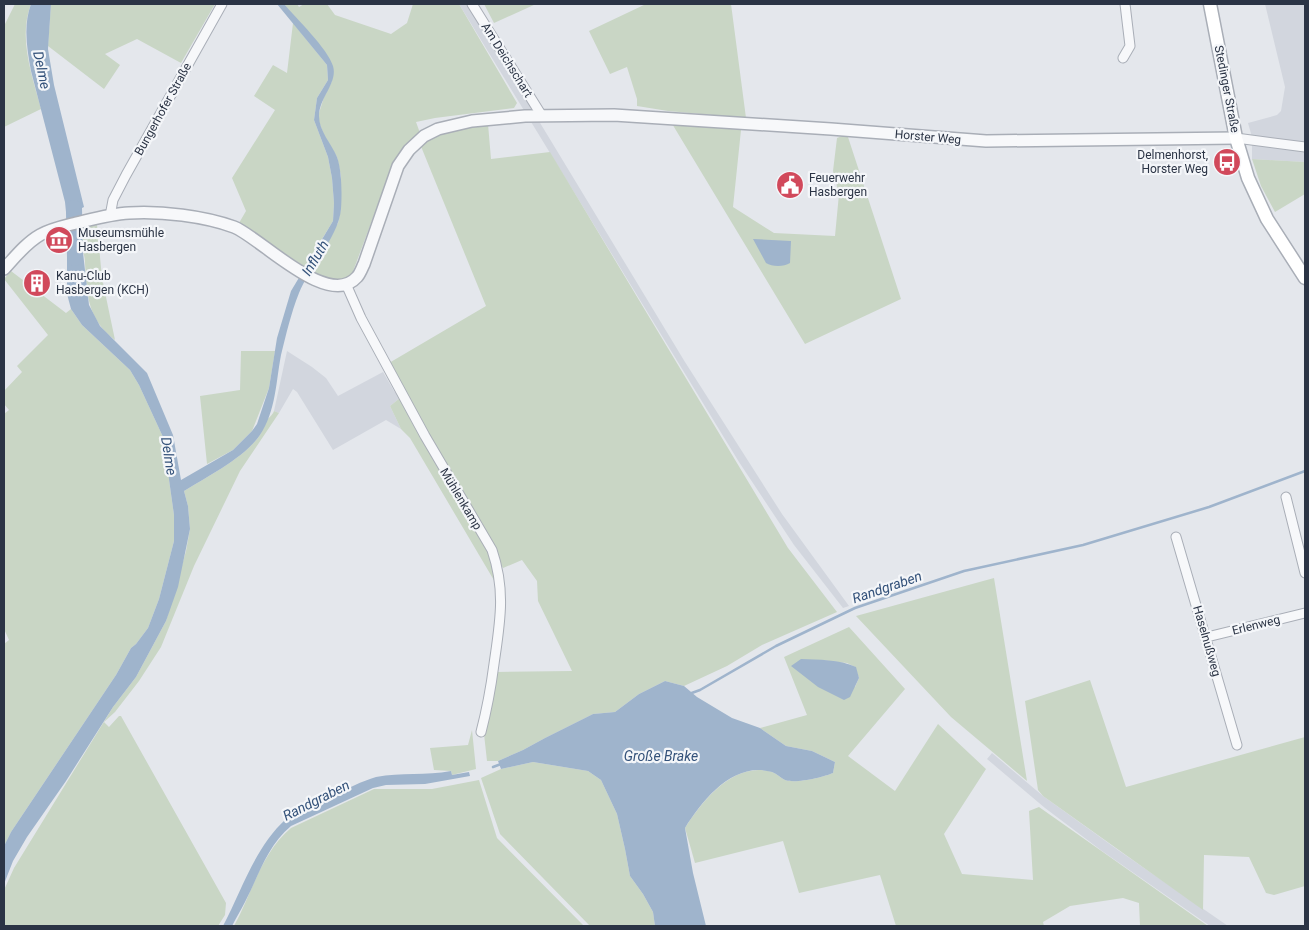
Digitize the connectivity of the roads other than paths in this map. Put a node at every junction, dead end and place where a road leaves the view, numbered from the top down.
1 (222, 4) edge
2 (472, 4) edge
3 (1126, 4) edge
4 (1210, 4) edge
5 (1123, 58) dead end
6 (546, 116) junction
7 (1236, 138) junction
8 (1305, 147) edge
9 (110, 216) junction
10 (4, 269) edge
11 (1305, 278) edge
12 (346, 284) junction
13 (1286, 497) dead end
14 (1176, 537) dead end
15 (1305, 573) edge
16 (1305, 613) edge
17 (1207, 637) junction
18 (481, 732) dead end
19 (1237, 745) dead end

1 - 9 street, Bungerhofer Straße
2 - 6 street, Am Deichschart
3 - 5 street
4 - 7 main road, Stedinger Straße
6 - 7 street, Horster Weg
6 - 12 street
7 - 8 street, Horster Weg
7 - 11 main road, Stedinger Straße
9 - 10 street
9 - 12 street
12 - 18 street, Mühlenkamp
13 - 15 street
14 - 17 street, Haselnußweg
16 - 17 street, Erlenweg
17 - 19 street, Haselnußweg

